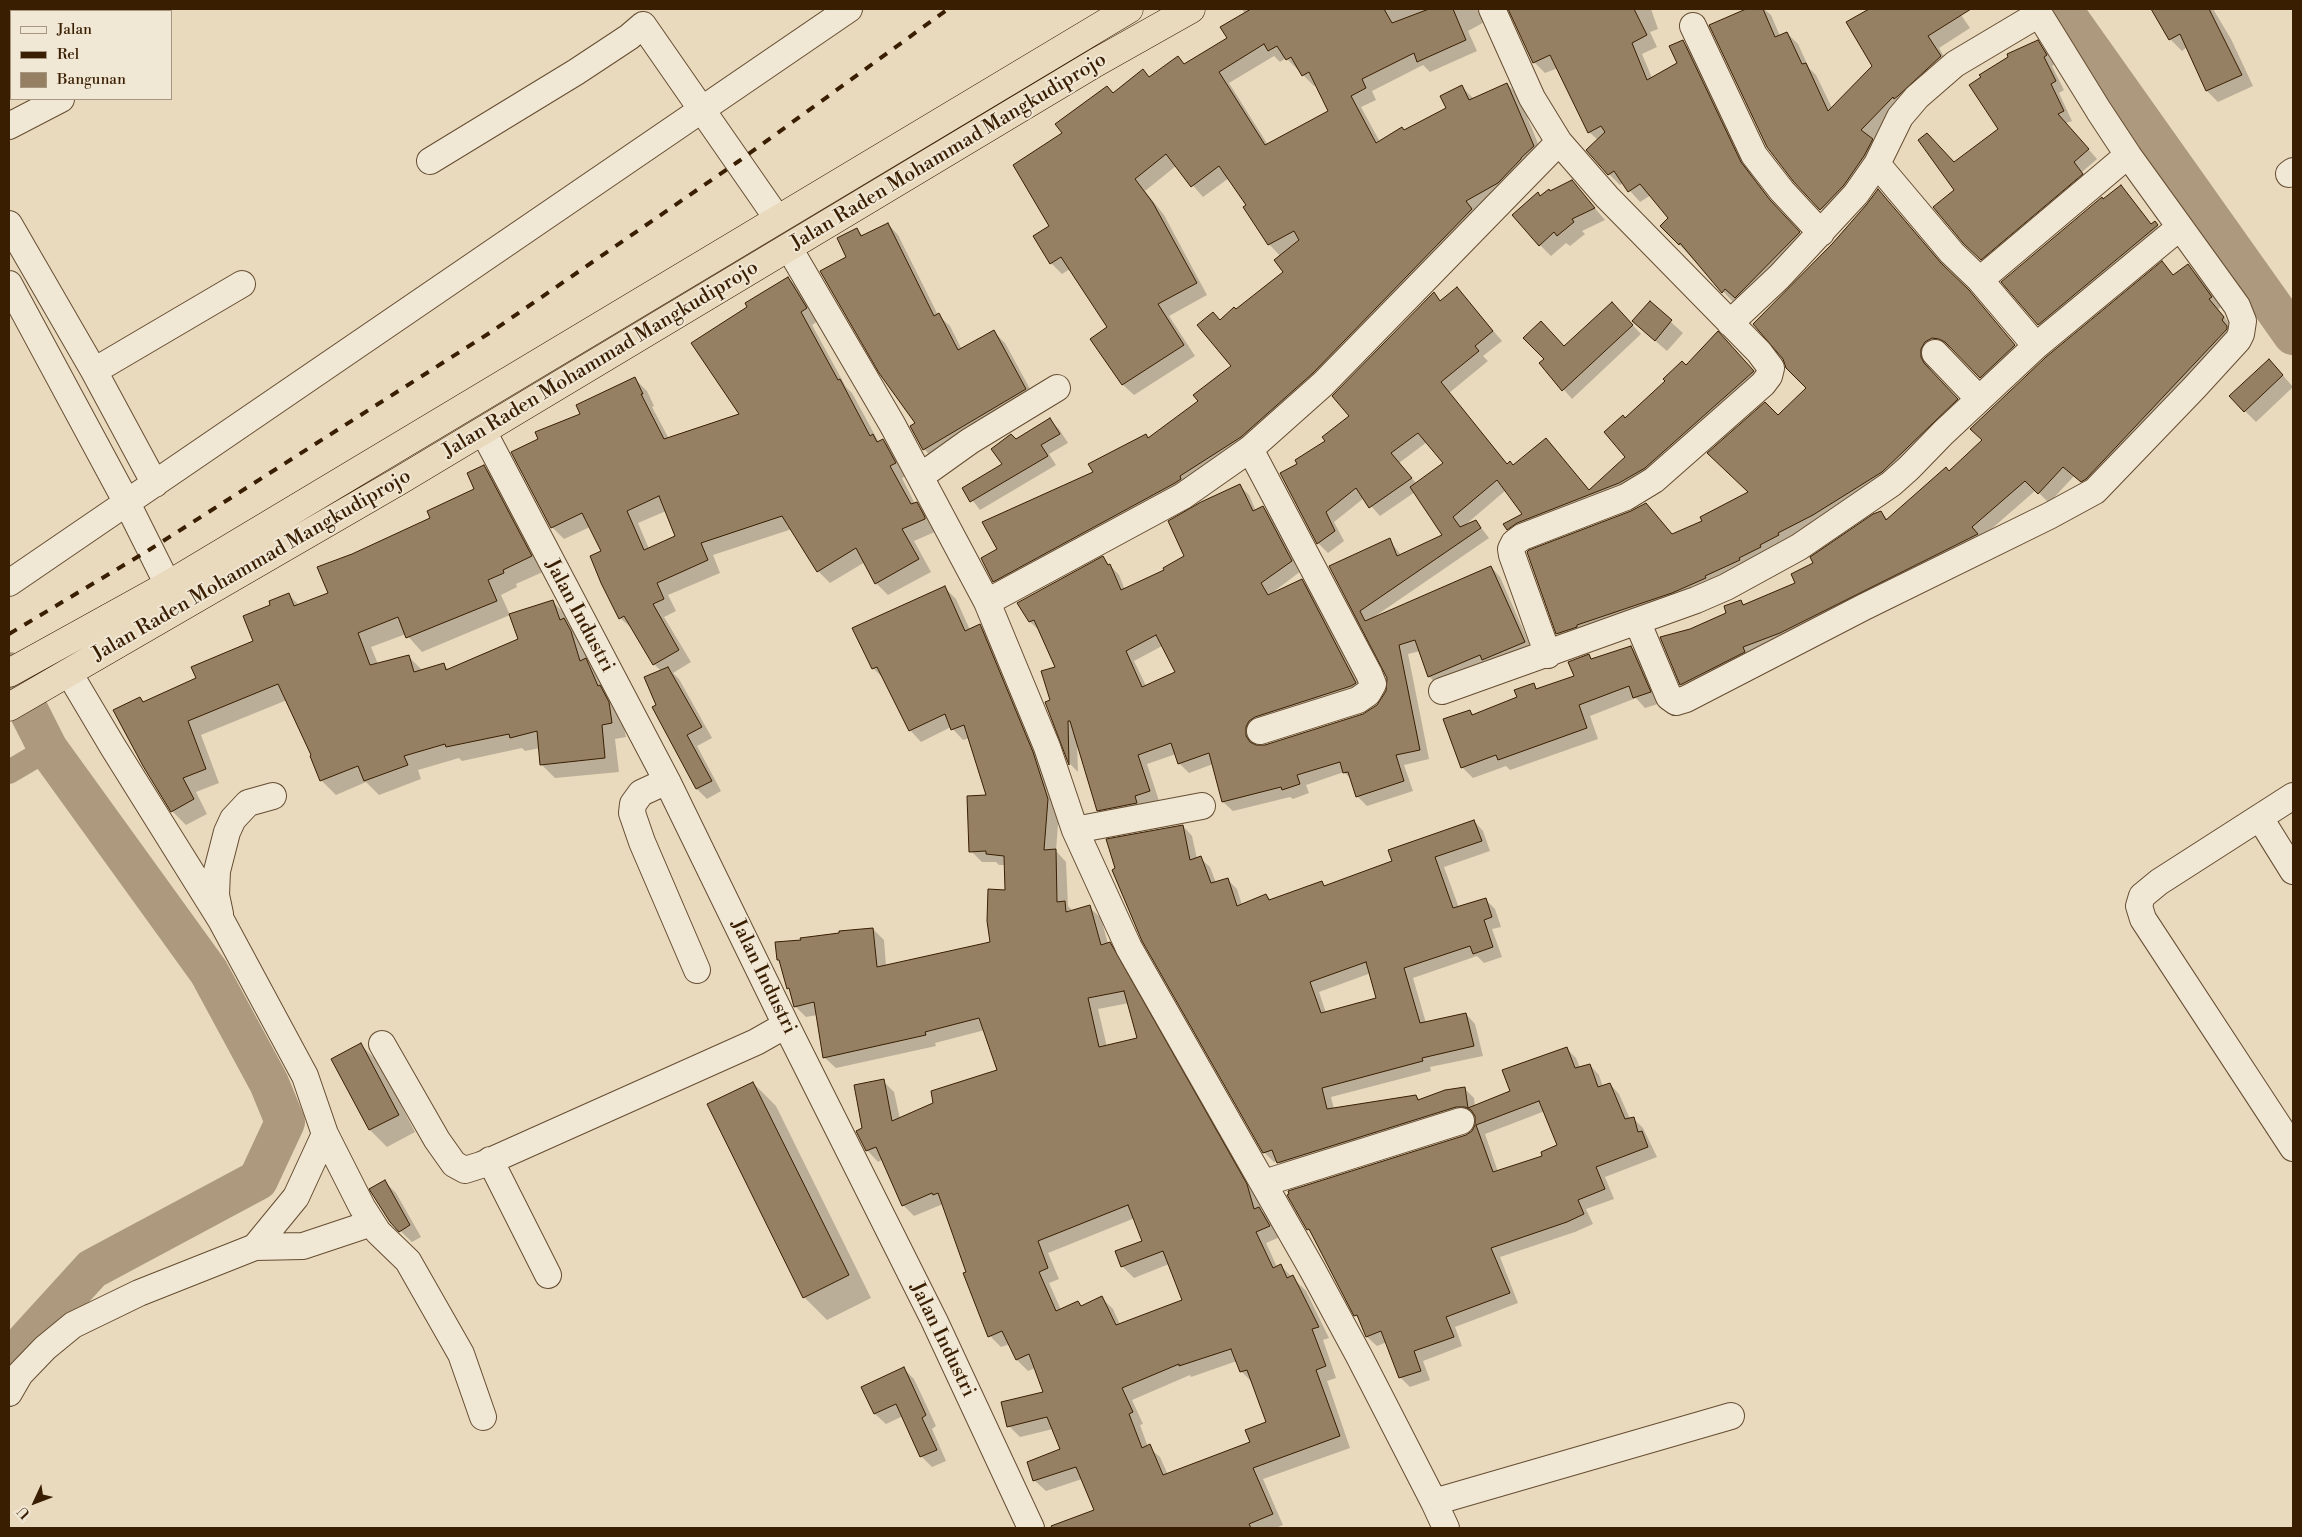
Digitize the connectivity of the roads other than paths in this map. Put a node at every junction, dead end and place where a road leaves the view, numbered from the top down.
1 (849, 9) edge
2 (1129, 9) edge
3 (1191, 9) edge
4 (1492, 9) edge
5 (2037, 11) edge
6 (651, 17) edge
7 (1693, 26) dead end
8 (59, 100) edge
9 (703, 110) junction
10 (9, 126) edge
11 (1559, 142) junction
12 (2128, 155) junction
13 (430, 161) dead end
14 (1877, 164) junction
15 (777, 218) junction
16 (9, 224) edge
17 (2180, 227) junction
18 (1821, 233) junction
19 (789, 248) junction
20 (1980, 280) junction
21 (9, 284) edge
22 (242, 284) dead end
23 (1730, 323) junction
24 (2036, 346) junction
25 (1935, 353) dead end
26 (94, 371) junction
27 (1057, 388) dead end
28 (1979, 399) junction
29 (483, 431) junction
30 (1250, 449) junction
31 (921, 476) junction
32 (155, 484) junction
33 (127, 503) junction
34 (9, 583) edge
35 (168, 585) junction
36 (987, 602) junction
37 (1637, 621) junction
38 (1548, 655) junction
39 (9, 673) edge
40 (62, 677) junction
41 (1442, 691) dead end
42 (9, 707) edge
43 (1260, 731) dead end
44 (667, 781) junction
45 (273, 796) dead end
46 (2293, 796) edge
47 (1202, 806) dead end
48 (2260, 818) junction
49 (1075, 830) junction
50 (2293, 870) edge
51 (221, 920) junction
52 (697, 970) dead end
53 (786, 1025) junction
54 (382, 1044) dead end
55 (1461, 1121) dead end
56 (325, 1134) junction
57 (2290, 1137) edge
58 (490, 1160) junction
59 (1264, 1183) junction
60 (372, 1223) junction
61 (255, 1247) junction
62 (548, 1275) dead end
63 (9, 1393) edge
64 (483, 1416) dead end
65 (1730, 1416) dead end
66 (1434, 1502) junction
67 (1024, 1527) edge
68 (1446, 1528) edge

1 - 9 street
2 - 15 highway, Jalan Raden Mohammad Mangkudiprojo
3 - 19 highway, Jalan Raden Mohammad Mangkudiprojo
4 - 11 street
5 - 12 street
5 - 14 street
6 - 9 street
6 - 13 street
7 - 18 street
8 - 10 street
9 - 15 street
9 - 32 street
11 - 23 street
11 - 30 street
12 - 17 street
12 - 20 street
14 - 18 street
14 - 20 street
15 - 35 highway, Jalan Raden Mohammad Mangkudiprojo
16 - 26 street
17 - 24 street
17 - 37 street
18 - 23 street
19 - 29 highway, Jalan Raden Mohammad Mangkudiprojo
19 - 31 street
20 - 24 street
21 - 33 street
22 - 26 street
23 - 38 street
24 - 28 street
25 - 28 street
26 - 32 street
27 - 31 street
28 - 37 street
29 - 40 highway, Jalan Raden Mohammad Mangkudiprojo
29 - 44 street, Jalan Industri
30 - 36 street
30 - 43 street
31 - 36 street
32 - 33 street
33 - 34 street
33 - 35 street
35 - 39 highway, Jalan Raden Mohammad Mangkudiprojo
36 - 49 street
37 - 38 street
38 - 41 street
40 - 42 highway, Jalan Raden Mohammad Mangkudiprojo
40 - 51 street
44 - 52 street
44 - 53 street, Jalan Industri
45 - 51 street
46 - 48 street
47 - 49 street
48 - 50 street
48 - 57 street
49 - 59 street
51 - 56 street
53 - 58 street
53 - 67 street, Jalan Industri
54 - 58 street
55 - 59 street
56 - 60 street
56 - 61 street
58 - 62 street
59 - 66 street
60 - 61 street
60 - 64 street
61 - 63 street
65 - 66 street
66 - 68 street

